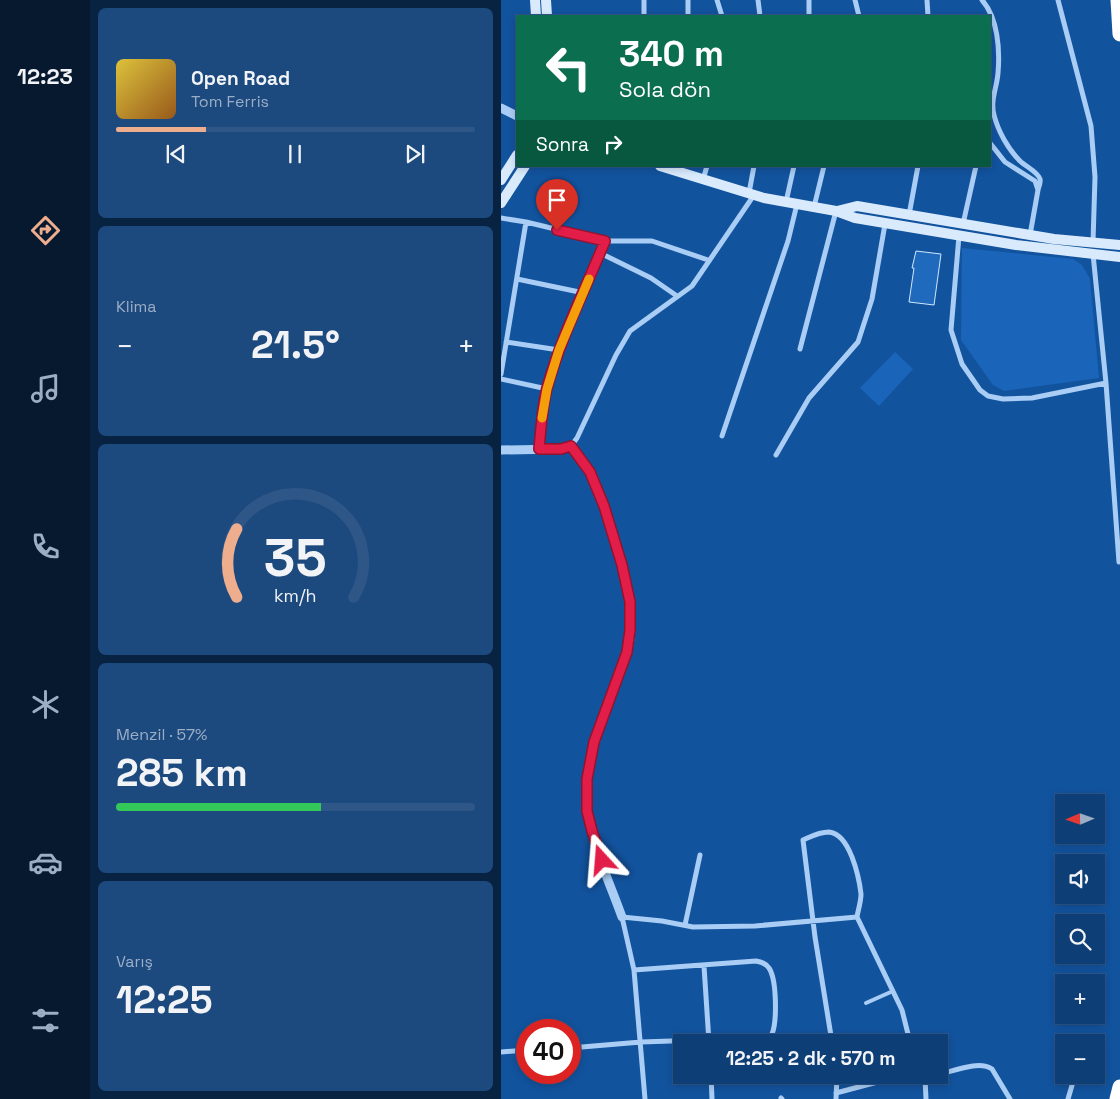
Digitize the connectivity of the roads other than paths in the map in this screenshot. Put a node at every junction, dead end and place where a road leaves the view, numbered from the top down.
1 (535, 0) edge
2 (546, 0) edge
3 (644, 0) edge
4 (688, 0) edge
5 (717, 0) edge
6 (757, 0) edge
7 (809, 0) edge
8 (855, 0) edge
9 (927, 0) edge
10 (982, 0) edge
11 (1058, 0) edge
12 (1118, 0) edge
13 (536, 15) edge
14 (547, 15) edge
15 (644, 15) edge
16 (688, 15) edge
17 (722, 15) edge
18 (760, 15) edge
19 (809, 15) edge
20 (859, 15) edge
21 (928, 15) edge
22 (992, 26) edge
23 (1120, 34) edge
24 (504, 109) edge
25 (516, 115) edge
26 (991, 144) edge
27 (516, 157) edge
28 (524, 167) edge
29 (661, 167) edge
30 (707, 167) edge
31 (754, 167) edge
32 (794, 167) edge
33 (823, 167) edge
34 (918, 167) edge
35 (976, 167) edge
36 (501, 180) edge
37 (703, 180) junction
38 (1037, 190) junction
39 (752, 194) junction
40 (786, 202) junction
41 (501, 203) edge
42 (797, 204) junction
43 (814, 207) junction
44 (836, 211) junction
45 (909, 216) junction
46 (501, 218) edge
47 (526, 222) junction
48 (885, 224) junction
49 (963, 225) junction
50 (1029, 235) junction
51 (959, 236) junction
52 (605, 241) junction
53 (1093, 242) junction
54 (1120, 245) edge
55 (600, 253) junction
56 (1093, 254) junction
57 (1120, 257) edge
58 (708, 260) junction
59 (517, 279) junction
60 (584, 293) junction
61 (677, 296) junction
62 (506, 342) junction
63 (800, 348) dead end
64 (559, 350) junction
65 (501, 374) edge
66 (501, 379) edge
67 (1106, 383) junction
68 (547, 389) junction
69 (722, 436) dead end
70 (571, 446) junction
71 (539, 449) junction
72 (501, 450) edge
73 (776, 455) dead end
74 (1119, 562) edge
75 (700, 855) dead end
76 (621, 917) junction
77 (857, 917) junction
78 (813, 922) junction
79 (685, 925) junction
80 (704, 966) junction
81 (634, 970) junction
82 (893, 991) junction
83 (866, 1003) dead end
84 (708, 1034) edge
85 (772, 1034) edge
86 (831, 1034) edge
87 (908, 1034) edge
88 (641, 1042) junction
89 (673, 1042) edge
90 (581, 1047) edge
91 (516, 1051) edge
92 (501, 1052) edge
93 (948, 1073) edge
94 (711, 1084) edge
95 (873, 1084) edge
96 (925, 1084) edge
97 (1073, 1084) edge
98 (1120, 1087) edge
99 (836, 1096) edge
100 (645, 1099) edge
101 (712, 1099) edge
102 (926, 1099) edge
103 (1010, 1099) edge
104 (1069, 1099) edge
105 (1117, 1099) edge

1 - 13 main road
2 - 14 main road
3 - 15 street
4 - 16 street
5 - 17 street
6 - 18 street
7 - 19 street
8 - 20 street
9 - 21 street
10 - 22 street
11 - 53 street
12 - 23 highway
22 - 38 street
24 - 25 street
26 - 38 street
27 - 36 main road
28 - 41 main road
29 - 37 main road
30 - 37 street
31 - 39 street
32 - 40 street
33 - 43 street
34 - 45 street
35 - 49 street
37 - 39 main road
38 - 50 street
39 - 40 main road
39 - 58 street
40 - 42 main road
42 - 43 main road
42 - 69 street
43 - 44 main road
44 - 45 main road
44 - 48 main road
44 - 63 street
45 - 49 main road
46 - 47 street
47 - 52 street
47 - 59 street
48 - 51 main road
48 - 73 street
49 - 50 main road
49 - 51 main road
50 - 53 main road
51 - 56 main road
51 - 67 street
52 - 55 street
52 - 58 street
53 - 54 main road
55 - 60 street
55 - 61 street
56 - 57 main road
56 - 67 street
58 - 61 street
59 - 60 street
59 - 62 street
60 - 64 street
61 - 70 street
62 - 64 street
62 - 65 street
64 - 68 street
66 - 68 street
67 - 74 street
68 - 71 street
70 - 71 street
70 - 76 street
71 - 72 street
75 - 79 street
76 - 79 street
76 - 81 street
77 - 78 street
77 - 78 street
77 - 82 street
78 - 79 street
78 - 86 street
80 - 81 street
80 - 84 street
80 - 85 street
81 - 88 street
82 - 83 lane
82 - 87 street
88 - 89 street
88 - 90 street
88 - 100 street
91 - 92 street
93 - 103 street
94 - 101 street
95 - 99 street
96 - 102 street
97 - 104 street
98 - 105 highway

